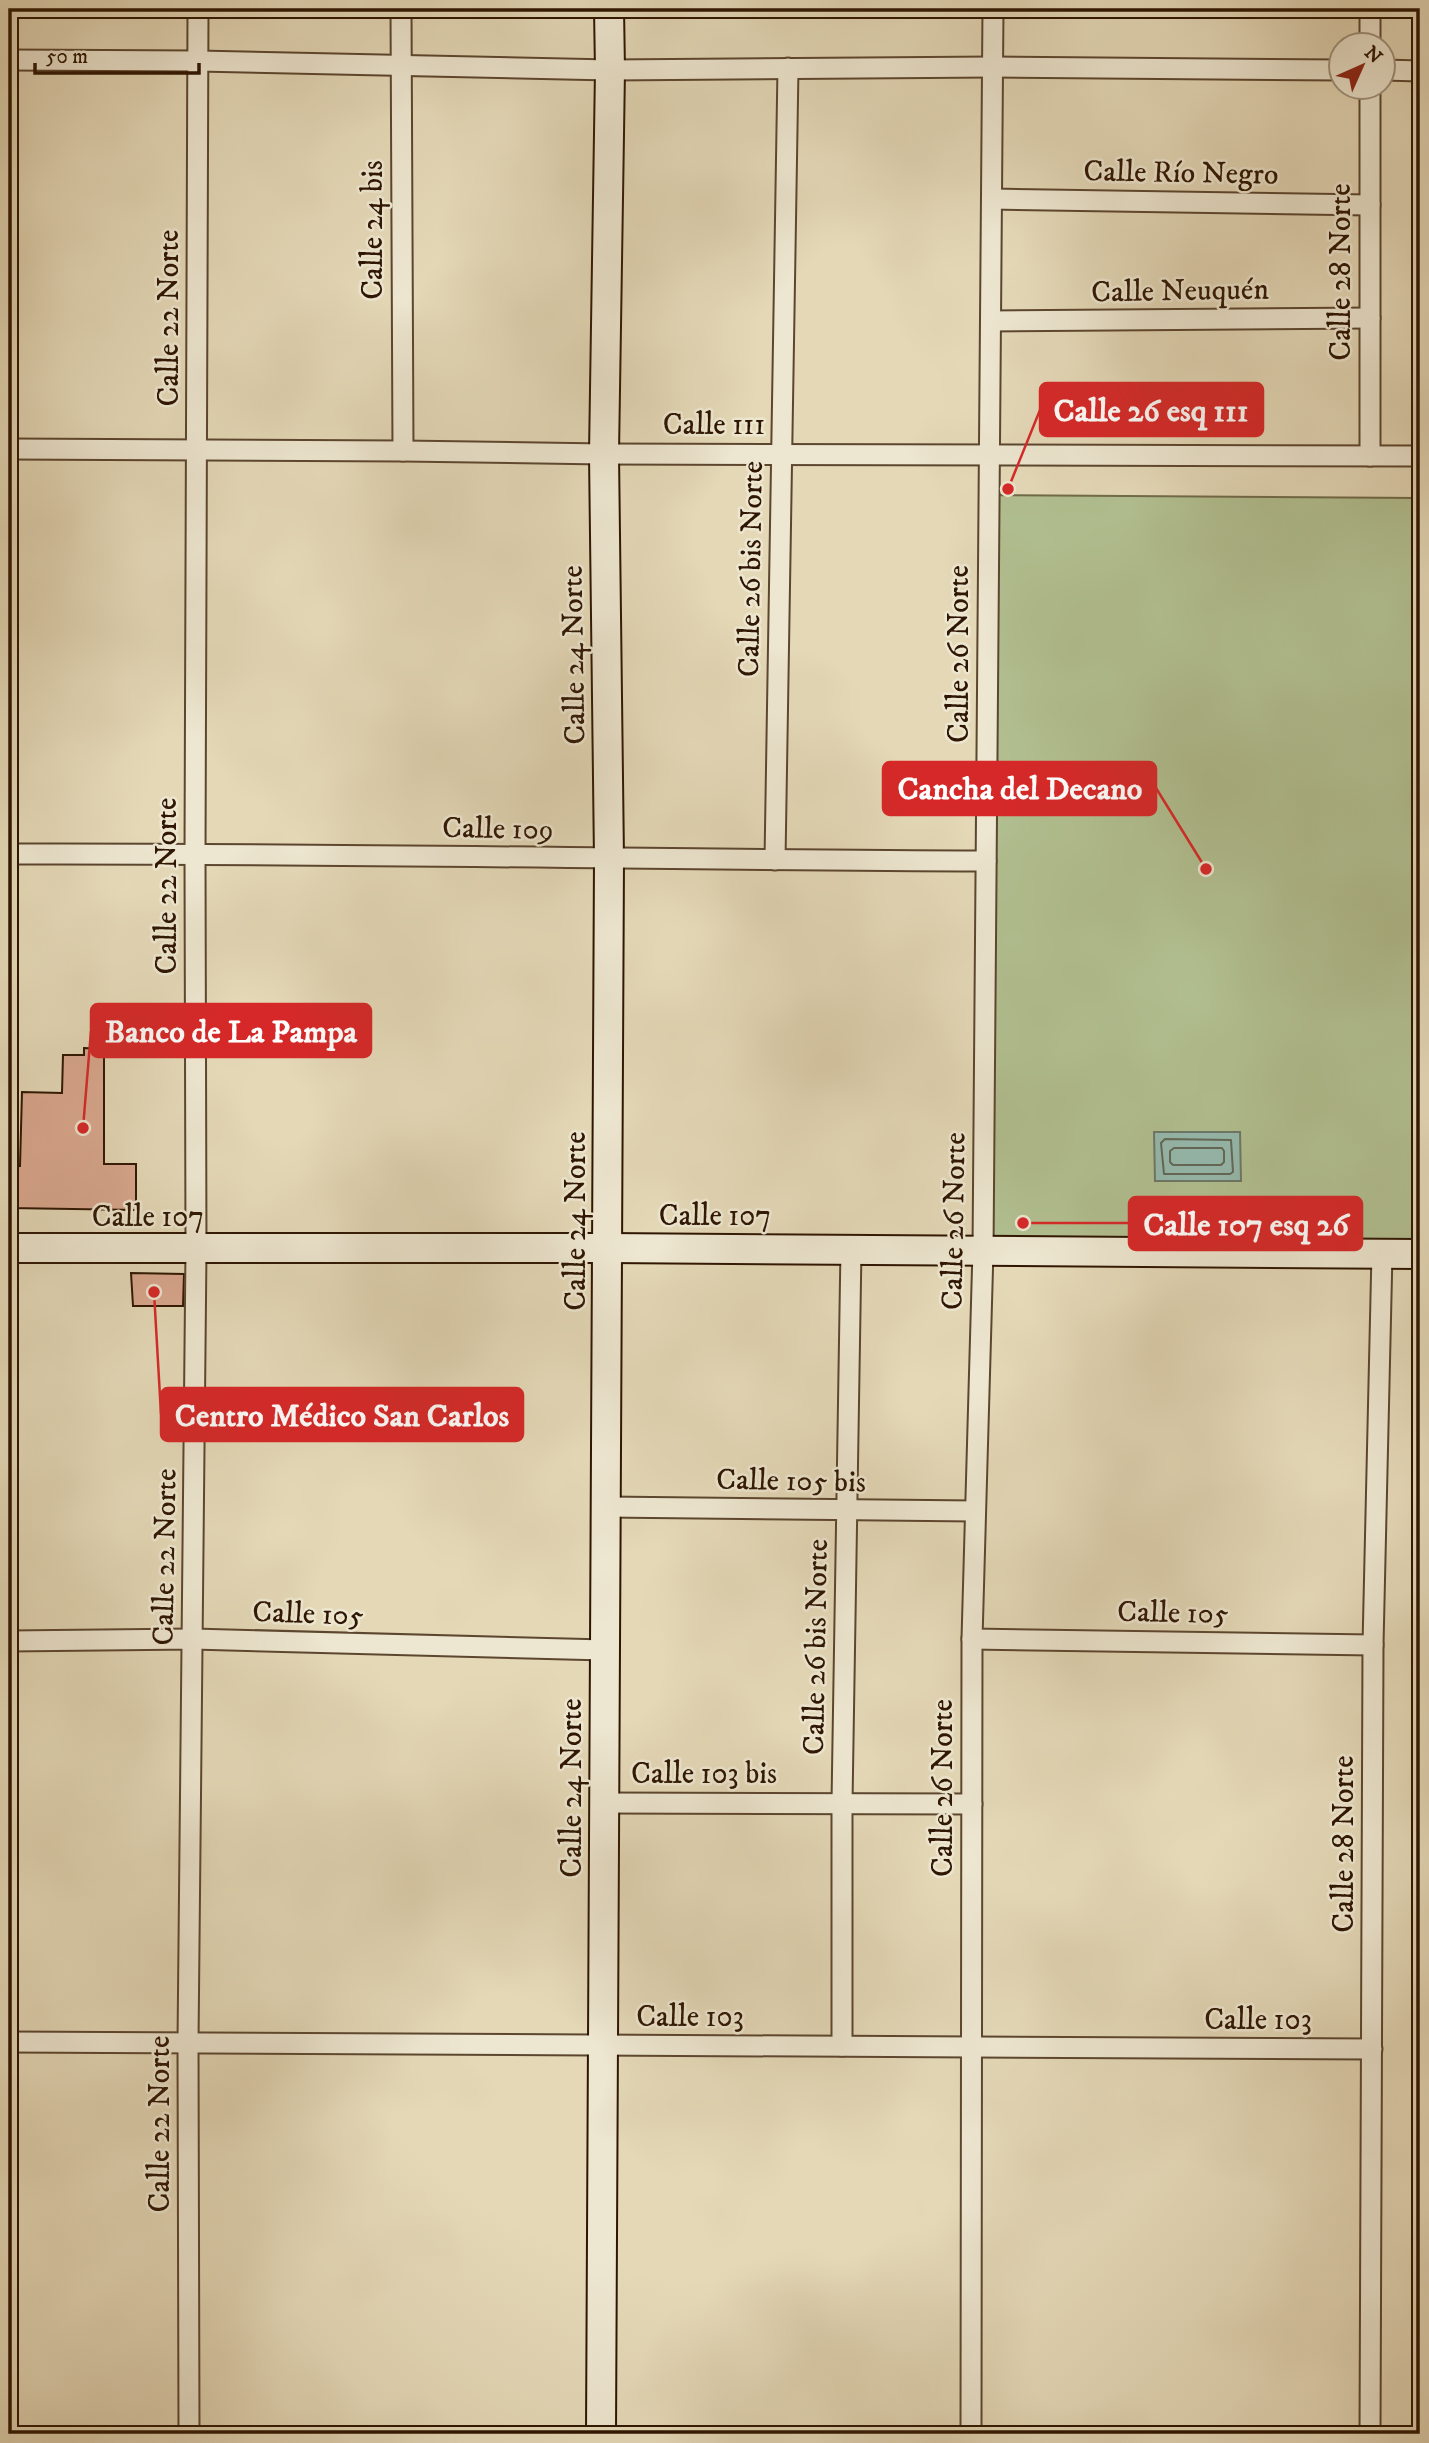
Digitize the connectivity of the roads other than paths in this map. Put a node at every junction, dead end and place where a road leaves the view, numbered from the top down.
1 (198, 9) edge
2 (401, 9) edge
3 (609, 9) edge
4 (993, 9) edge
5 (1370, 9) edge
6 (1370, 32) edge
7 (9, 60) edge
8 (198, 61) junction
9 (400, 65) junction
10 (788, 68) junction
11 (993, 68) junction
12 (610, 70) junction
13 (1328, 70) edge
14 (1398, 71) edge
15 (1420, 71) edge
16 (1370, 102) edge
17 (992, 199) junction
18 (1370, 205) junction
19 (1370, 318) junction
20 (991, 321) junction
21 (9, 449) edge
22 (197, 451) junction
23 (403, 451) junction
24 (604, 454) junction
25 (781, 454) junction
26 (990, 454) junction
27 (1370, 456) junction
28 (1420, 456) edge
29 (195, 853) junction
30 (9, 855) edge
31 (610, 859) junction
32 (775, 860) junction
33 (986, 861) junction
34 (9, 1248) edge
35 (608, 1248) junction
36 (851, 1249) junction
37 (196, 1250) junction
38 (983, 1250) junction
39 (1382, 1253) junction
40 (1420, 1254) edge
41 (607, 1507) junction
42 (847, 1511) junction
43 (975, 1511) junction
44 (193, 1639) junction
45 (972, 1639) junction
46 (9, 1641) edge
47 (1373, 1645) junction
48 (605, 1650) junction
49 (604, 1803) junction
50 (842, 1803) junction
51 (972, 1804) junction
52 (9, 2042) edge
53 (188, 2043) junction
54 (603, 2046) junction
55 (842, 2046) junction
56 (972, 2047) junction
57 (1372, 2049) junction
58 (189, 2434) edge
59 (601, 2434) edge
60 (971, 2434) edge
61 (1370, 2434) edge

1 - 8 street, Calle 22 Norte
2 - 9 street, Calle 24 bis
3 - 12 street, Calle 24 Norte
4 - 11 street, Calle 26 Norte
5 - 6 street
7 - 8 street
8 - 9 street
8 - 22 street, Calle 22 Norte
9 - 12 street
9 - 23 street, Calle 24 bis
10 - 11 street
10 - 12 street
10 - 25 street, Calle 26 bis Norte
11 - 13 street
11 - 17 street, Calle 26 Norte
12 - 24 street, Calle 24 Norte
14 - 15 street
16 - 18 street, Calle 28 Norte
17 - 18 street, Calle Río Negro
17 - 20 street, Calle 26 Norte
18 - 19 street, Calle 28 Norte
19 - 20 street, Calle Neuquén
19 - 27 street, Calle 28 Norte
20 - 26 street, Calle 26 Norte
21 - 22 street, Calle 111
22 - 23 street, Calle 111
22 - 29 street, Calle 22 Norte
23 - 24 street, Calle 111
24 - 25 street, Calle 111
24 - 31 street, Calle 24 Norte
25 - 26 street, Calle 111
25 - 32 street, Calle 26 bis Norte
26 - 27 street, Calle 111
26 - 33 street, Calle 26 Norte
27 - 28 street, Calle 111
29 - 30 street, Calle 109
29 - 31 street, Calle 109
29 - 37 street, Calle 22 Norte
31 - 32 street, Calle 109
31 - 35 street, Calle 24 Norte
32 - 33 street, Calle 109
33 - 38 street, Calle 26 Norte
34 - 37 street, Calle 107
35 - 36 street, Calle 107
35 - 37 street, Calle 107
35 - 41 street, Calle 24 Norte
36 - 38 street, Calle 107
36 - 42 street, Calle 26 bis Norte
37 - 44 street, Calle 22 Norte
38 - 39 street, Calle 107
38 - 43 street, Calle 26 Norte
39 - 40 street, Calle 107
39 - 47 street, Calle 28 Norte
41 - 42 street, Calle 105 bis
41 - 48 street, Calle 24 Norte
42 - 43 street, Calle 105 bis
42 - 50 street, Calle 26 bis Norte
43 - 45 street, Calle 26 Norte
44 - 46 street, Calle 105
44 - 48 street, Calle 105
44 - 53 street, Calle 22 Norte
45 - 47 street, Calle 105
45 - 51 street, Calle 26 Norte
47 - 57 street, Calle 28 Norte
48 - 49 street, Calle 24 Norte
49 - 50 street, Calle 103 bis
49 - 54 street, Calle 24 Norte
50 - 51 street, Calle 103 bis
50 - 55 street, Calle 26 bis Norte
51 - 56 street, Calle 26 Norte
52 - 53 street, Calle 103
53 - 54 street, Calle 103
53 - 58 street, Calle 22 Norte
54 - 55 street, Calle 103
54 - 59 street, Calle 24 Norte
55 - 56 street, Calle 103
56 - 57 street, Calle 103
56 - 60 street, Calle 26 Norte
57 - 61 street, Calle 28 Norte

